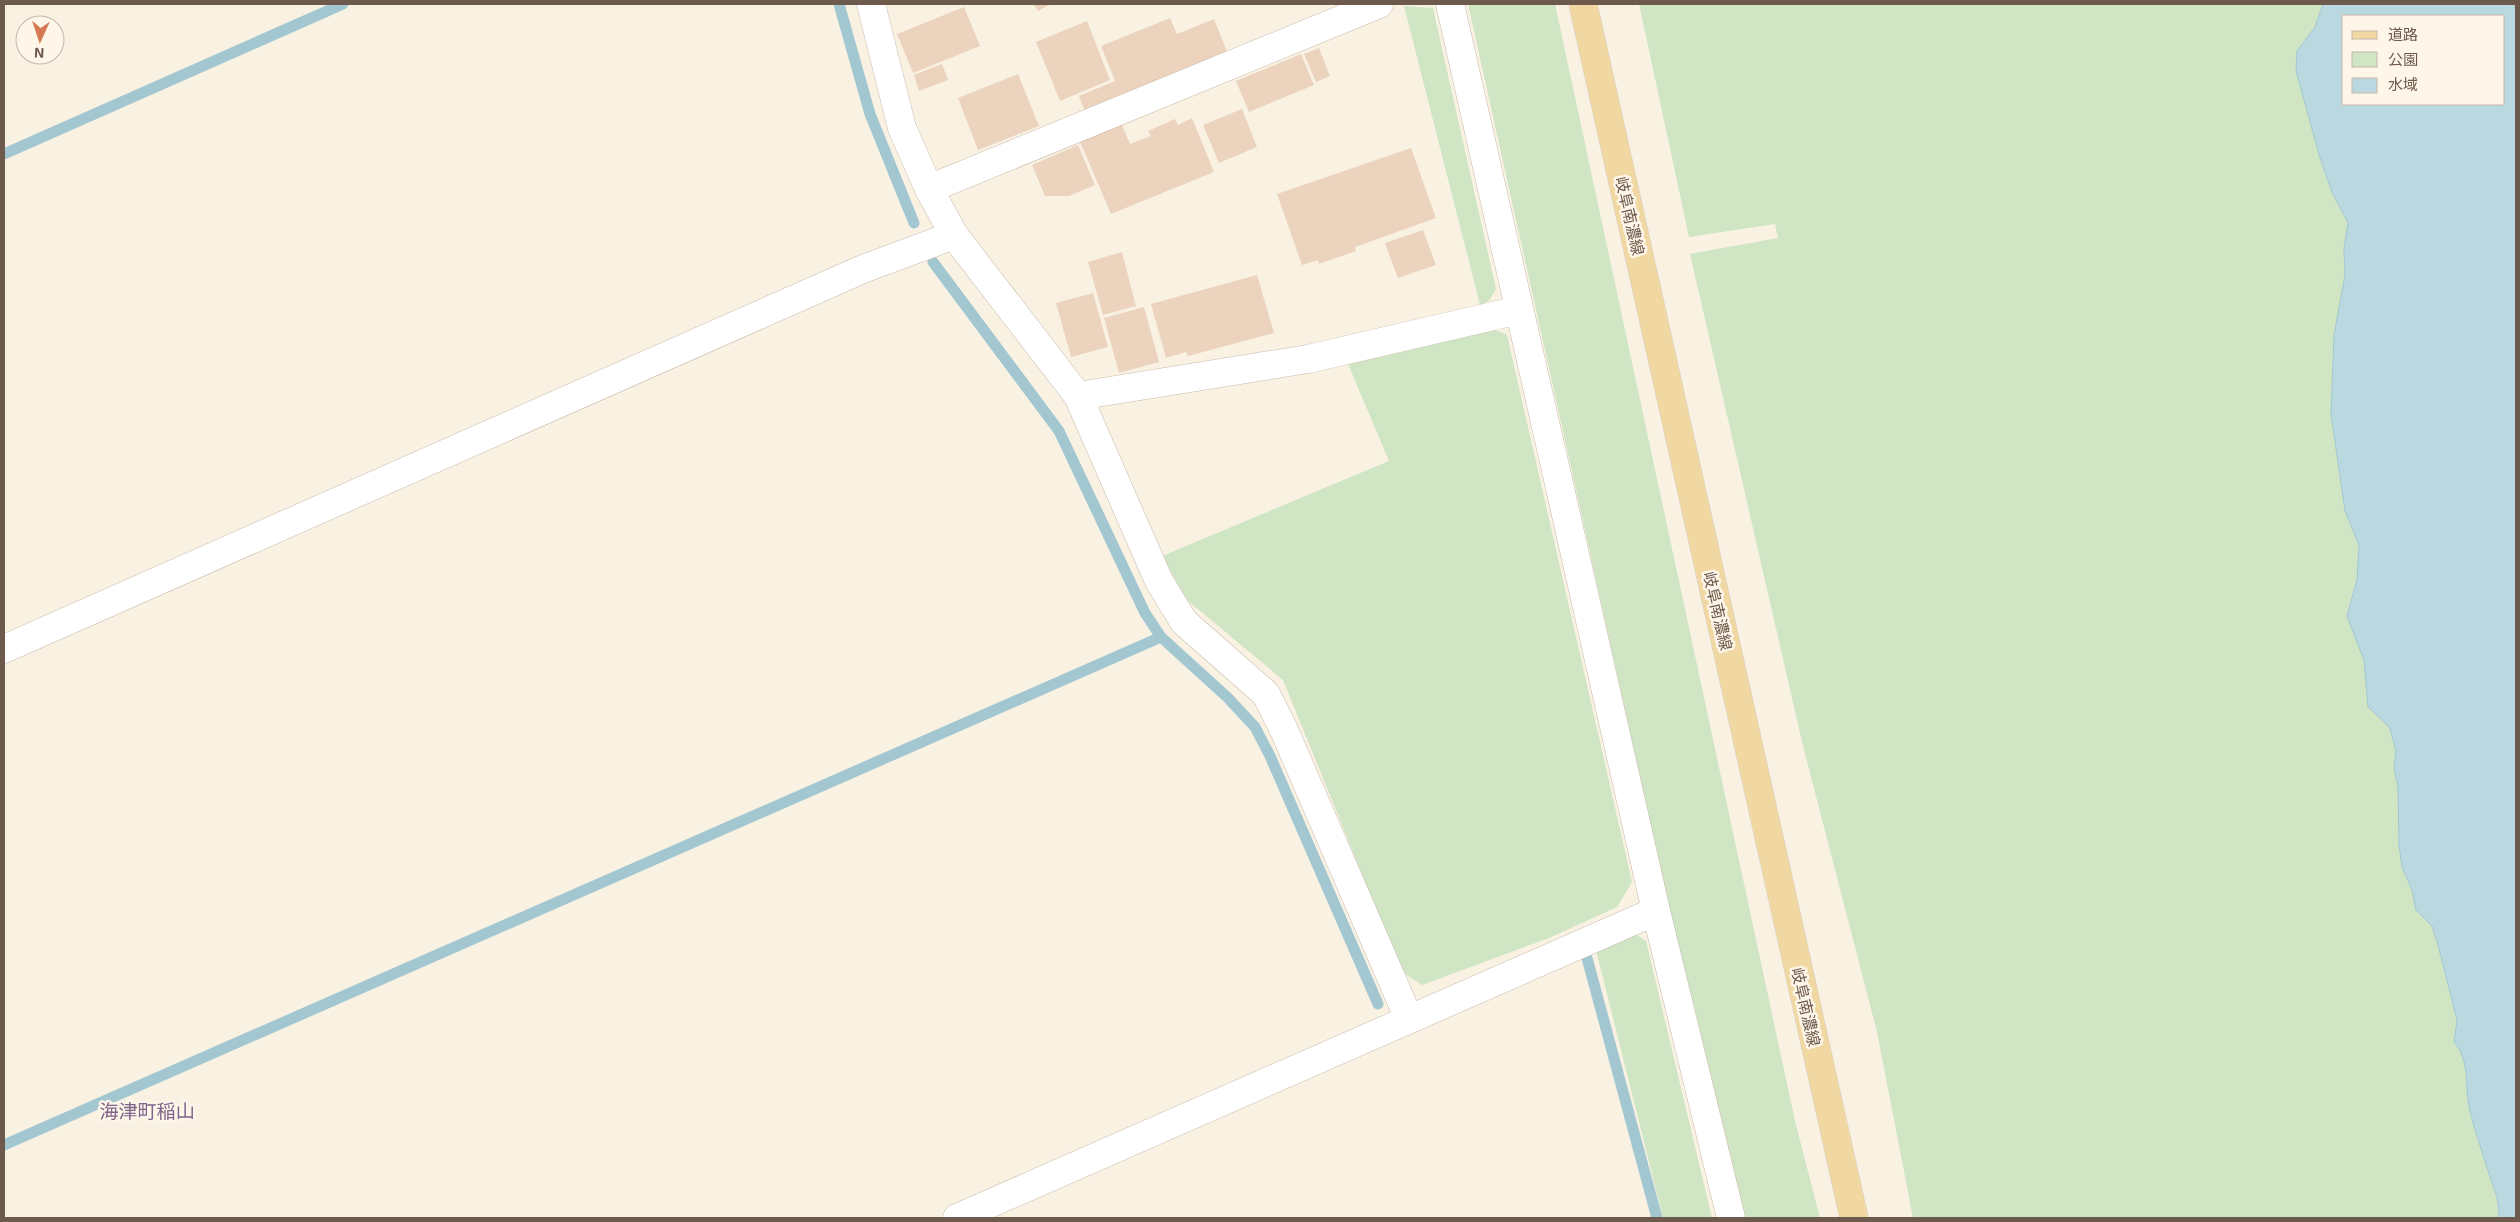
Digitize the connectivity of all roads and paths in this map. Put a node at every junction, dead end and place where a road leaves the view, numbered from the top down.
1 (871, 4) edge
2 (1379, 4) edge
3 (1450, 4) edge
4 (1583, 4) edge
5 (930, 189) junction
6 (954, 236) junction
7 (1519, 310) junction
8 (1078, 396) junction
9 (4, 650) edge
10 (1656, 911) junction
11 (1409, 1019) junction
12 (957, 1218) edge
13 (1730, 1218) edge
14 (1854, 1218) edge

1 - 5 street
2 - 5 street
3 - 7 street
4 - 14 main road, 岐阜南濃線
5 - 6 street
6 - 8 street
6 - 9 street
7 - 8 street
7 - 10 street
8 - 11 street
10 - 11 street
10 - 13 street
11 - 12 street

